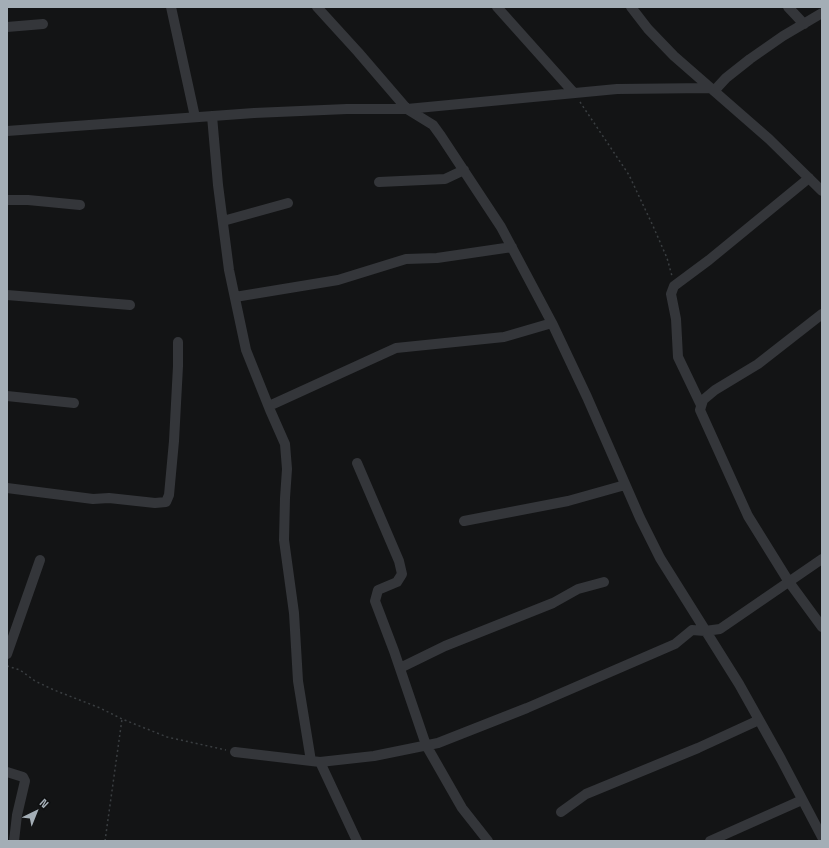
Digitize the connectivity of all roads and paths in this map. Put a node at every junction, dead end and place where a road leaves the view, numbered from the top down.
1 (171, 7) edge
2 (317, 7) edge
3 (498, 7) edge
4 (631, 7) edge
5 (788, 7) edge
6 (822, 13) edge
7 (44, 24) dead end
8 (804, 24) junction
9 (7, 27) edge
10 (692, 72) junction
11 (684, 88) junction
12 (712, 89) junction
13 (574, 92) junction
14 (407, 110) junction
15 (212, 116) junction
16 (195, 117) junction
17 (7, 132) edge
18 (464, 170) junction
19 (809, 178) junction
20 (379, 182) dead end
21 (822, 191) edge
22 (7, 200) edge
23 (288, 203) dead end
24 (80, 205) dead end
25 (223, 221) junction
26 (512, 247) junction
27 (674, 286) junction
28 (7, 296) edge
29 (235, 297) junction
30 (130, 305) dead end
31 (822, 314) edge
32 (552, 323) junction
33 (178, 342) dead end
34 (7, 396) edge
35 (74, 403) dead end
36 (701, 405) junction
37 (269, 406) junction
38 (357, 463) dead end
39 (625, 485) junction
40 (7, 488) edge
41 (464, 520) dead end
42 (822, 559) edge
43 (40, 560) dead end
44 (604, 582) dead end
45 (790, 582) junction
46 (822, 627) edge
47 (705, 631) junction
48 (7, 654) edge
49 (7, 666) edge
50 (400, 668) junction
51 (122, 719) junction
52 (759, 720) junction
53 (426, 745) junction
54 (235, 752) joint
55 (315, 761) junction
56 (7, 772) edge
57 (802, 800) junction
58 (561, 812) dead end
59 (822, 837) edge
60 (14, 841) edge
61 (105, 841) edge
62 (357, 841) edge
63 (488, 841) edge
64 (710, 841) edge

1 - 16 street
2 - 14 street
3 - 13 street
4 - 10 street
5 - 8 street
6 - 8 street
7 - 9 street
8 - 12 street
10 - 11 street
10 - 12 street
11 - 12 street
11 - 13 street
12 - 19 street
13 - 14 street
13 - 27 path
14 - 15 street
14 - 18 street
15 - 16 street
15 - 25 street
16 - 17 street
18 - 20 street
18 - 26 street
19 - 21 street
19 - 27 street
22 - 24 street
23 - 25 street
25 - 29 street
26 - 29 street
26 - 32 street
27 - 36 street
28 - 30 street
29 - 37 street
31 - 36 street
32 - 37 street
32 - 39 street
33 - 40 street
34 - 35 street
36 - 45 street
37 - 55 street
38 - 50 street
39 - 41 street
39 - 47 street
42 - 45 street
43 - 48 street
44 - 50 street
45 - 46 street
45 - 47 street
47 - 52 street
47 - 53 street
49 - 51 path
50 - 53 street
51 - 54 path
51 - 61 path
52 - 57 street
52 - 58 street
53 - 55 street
53 - 63 street
54 - 55 street
55 - 62 street
56 - 60 street
57 - 59 street
57 - 64 street

